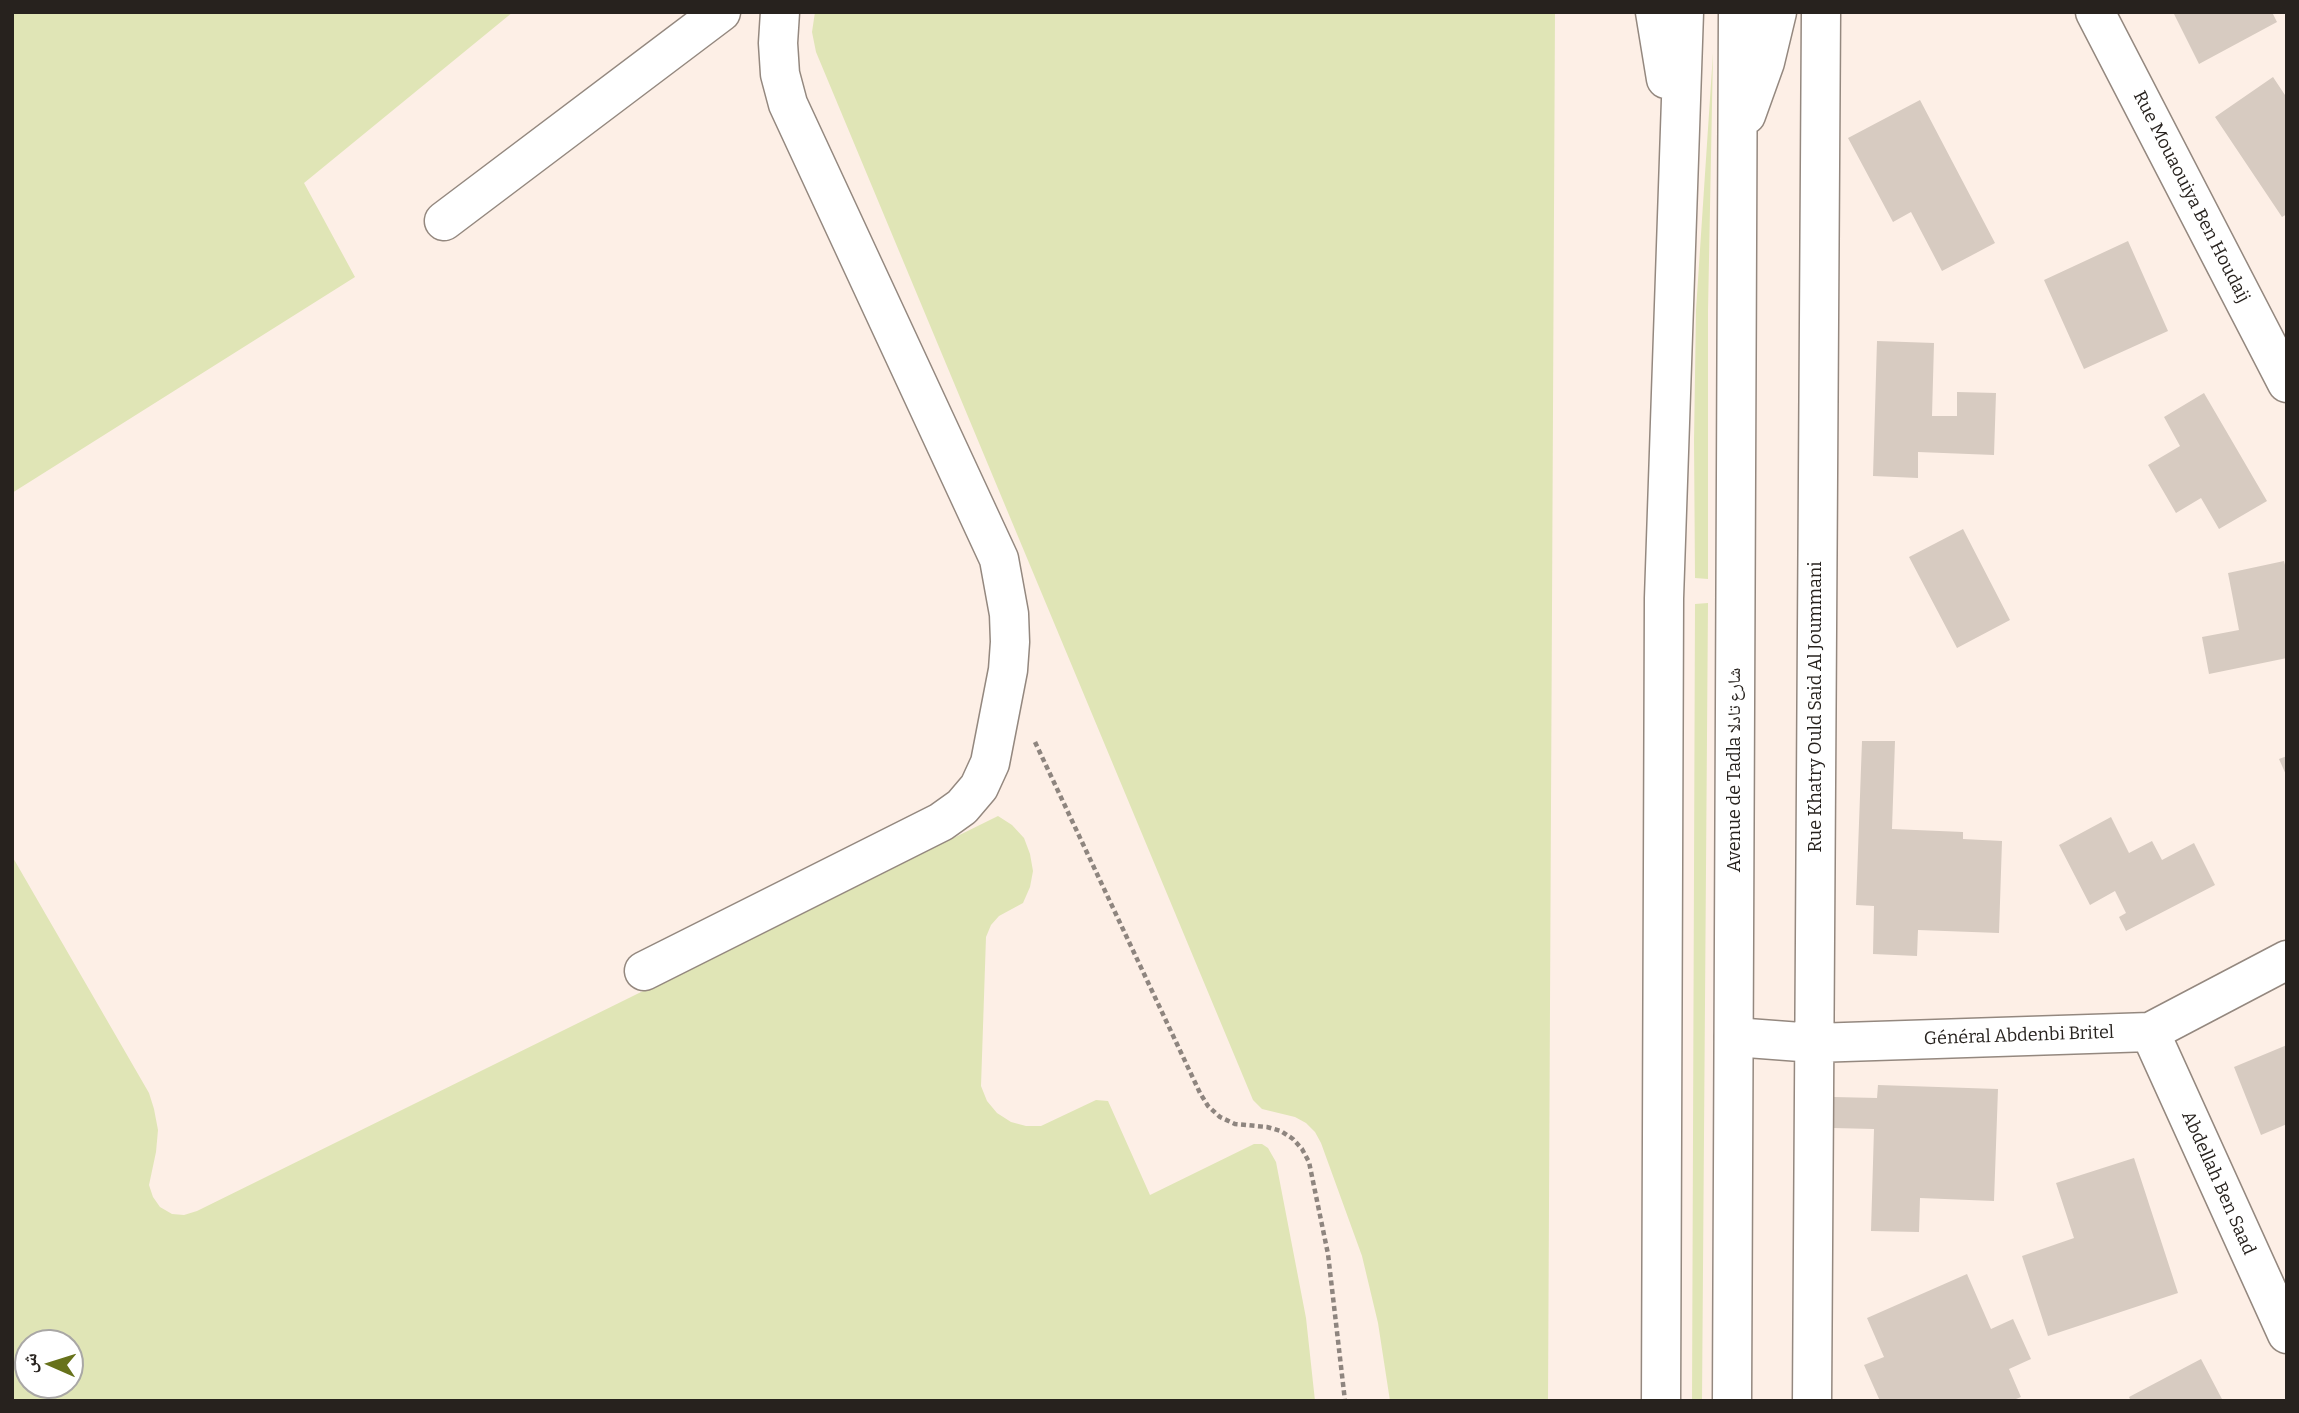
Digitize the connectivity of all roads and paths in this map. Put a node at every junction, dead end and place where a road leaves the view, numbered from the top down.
1 (721, 12) edge
2 (780, 12) edge
3 (1655, 12) edge
4 (1684, 12) edge
5 (1738, 12) edge
6 (1777, 12) edge
7 (1821, 12) edge
8 (2095, 12) edge
9 (1736, 140) junction
10 (1681, 143) junction
11 (444, 221) dead end
12 (2287, 383) edge
13 (1006, 681) junction
14 (2287, 960) edge
15 (644, 971) dead end
16 (2150, 1032) junction
17 (1734, 1037) junction
18 (1814, 1043) junction
19 (2287, 1334) edge
20 (1345, 1401) edge
21 (1661, 1401) edge
22 (1732, 1401) edge
23 (1812, 1401) edge

1 - 11 main road
2 - 13 main road
3 - 10 main road
4 - 10 main road
5 - 9 main road, Avenue de Tadla شارع تادلا
6 - 9 main road, Avenue de Tadla شارع تادلا
7 - 18 main road, Rue Khatry Ould Said Al Joummani
8 - 12 main road, Rue Mouaouiya Ben Houdaij
9 - 17 main road, Avenue de Tadla شارع تادلا
10 - 21 main road
13 - 15 main road
13 - 20 path
14 - 16 main road, Général Abdenbi Britel
16 - 18 main road, Général Abdenbi Britel
16 - 19 main road, Abdellah Ben Saad
17 - 18 main road, Général Abdenbi Britel
17 - 22 main road, Avenue de Tadla شارع تادلا
18 - 23 main road, Rue Khatry Ould Said Al Joummani

